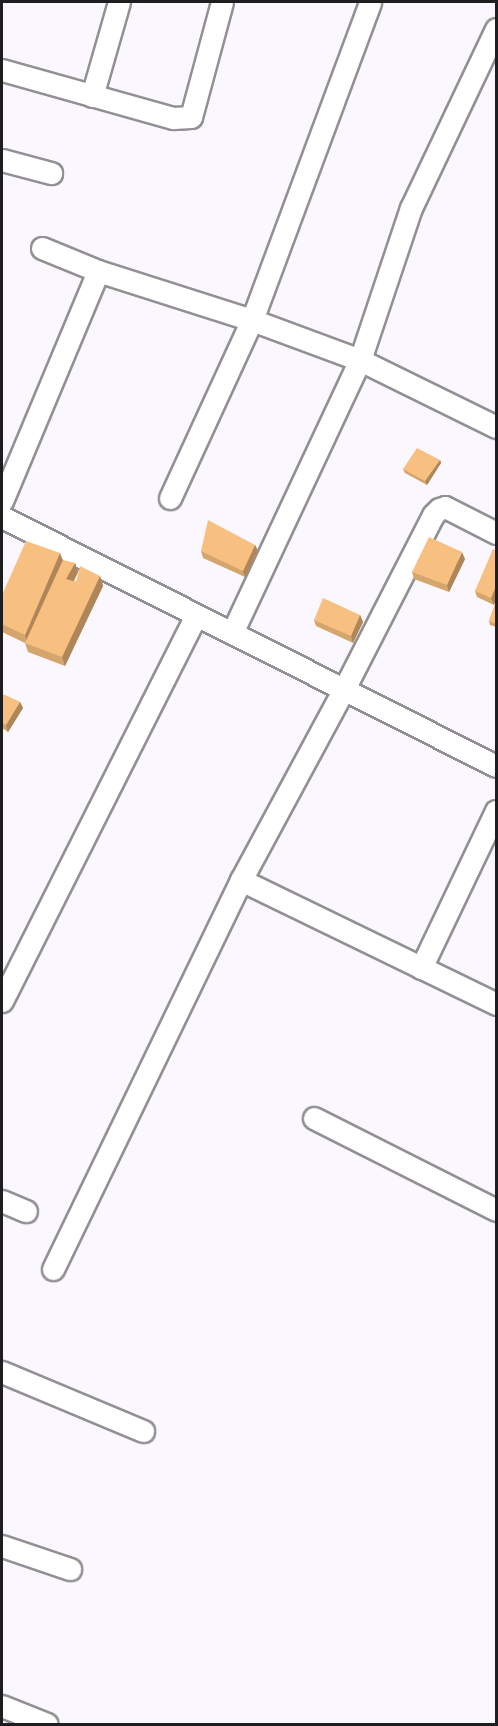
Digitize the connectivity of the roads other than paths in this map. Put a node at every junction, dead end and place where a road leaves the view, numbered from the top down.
1 (119, 2) edge
2 (222, 2) edge
3 (370, 2) edge
4 (496, 29) edge
5 (2, 70) edge
6 (92, 96) junction
7 (2, 160) edge
8 (51, 173) dead end
9 (42, 248) dead end
10 (98, 271) junction
11 (252, 320) junction
12 (360, 360) junction
13 (496, 427) edge
14 (171, 498) dead end
15 (2, 501) edge
16 (2, 517) edge
17 (496, 533) edge
18 (196, 616) junction
19 (232, 633) junction
20 (344, 689) junction
21 (496, 765) edge
22 (496, 811) edge
23 (241, 880) junction
24 (420, 968) junction
25 (2, 1001) edge
26 (496, 1005) edge
27 (314, 1118) dead end
28 (2, 1201) edge
29 (26, 1210) dead end
30 (496, 1210) edge
31 (53, 1269) dead end
32 (2, 1372) edge
33 (143, 1431) dead end
34 (2, 1546) edge
35 (70, 1569) dead end
36 (2, 1706) edge
37 (47, 1725) edge

1 - 6 street
2 - 6 street
3 - 11 street
4 - 12 street
5 - 6 street
7 - 8 street
9 - 10 street
10 - 11 street
10 - 15 street
11 - 12 street
11 - 14 street
12 - 13 street
12 - 19 street
16 - 18 street
17 - 20 street
18 - 19 street
18 - 25 street
19 - 20 street
20 - 21 street
20 - 23 street
22 - 24 street
23 - 24 street
23 - 31 street
24 - 26 street
27 - 30 street
28 - 29 street
32 - 33 street
34 - 35 street
36 - 37 street

